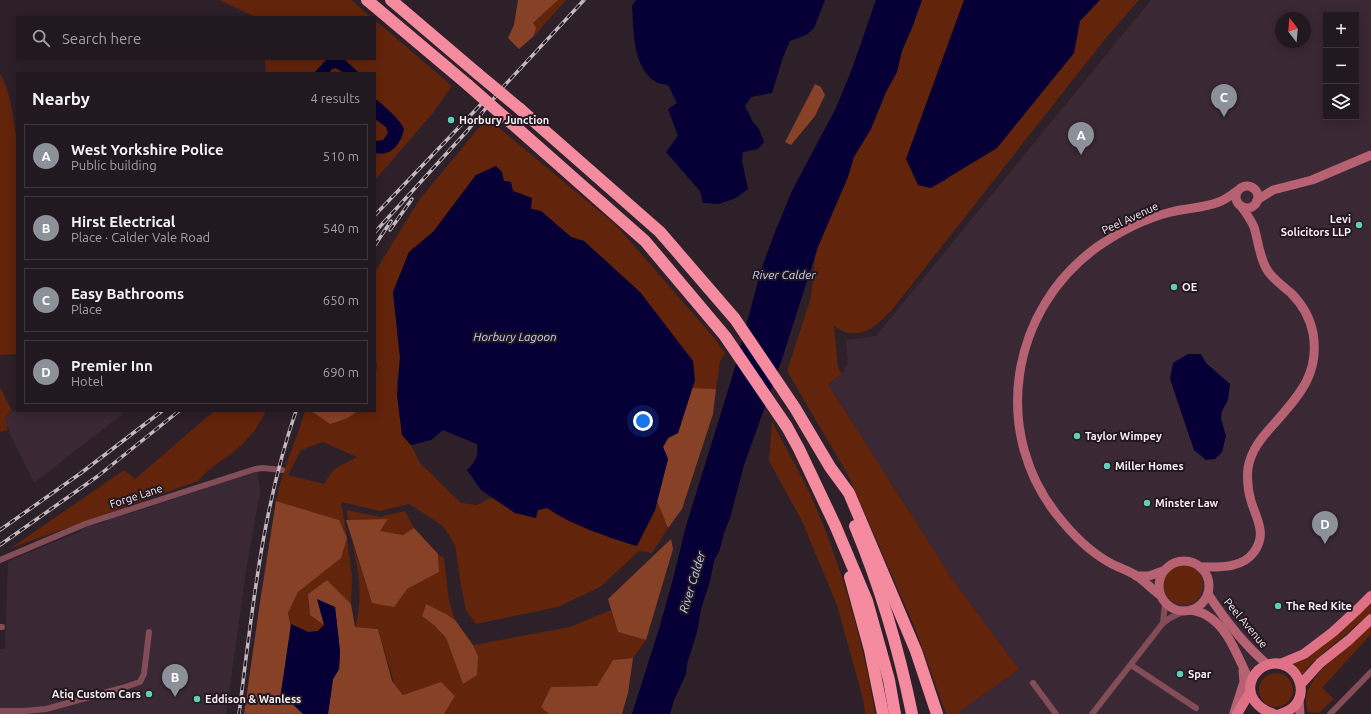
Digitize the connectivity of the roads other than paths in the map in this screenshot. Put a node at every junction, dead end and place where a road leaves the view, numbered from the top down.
1 (367, 0) edge
2 (391, 0) edge
3 (1371, 155) edge
4 (1252, 186) junction
5 (1273, 190) junction
6 (1237, 191) junction
7 (1256, 202) junction
8 (1217, 203) junction
9 (1239, 205) junction
10 (1253, 226) junction
11 (830, 467) junction
12 (282, 470) dead end
13 (835, 525) junction
14 (0, 560) edge
15 (1200, 567) junction
16 (1223, 567) junction
17 (1163, 572) junction
18 (1136, 576) junction
19 (1209, 582) junction
20 (1208, 594) junction
21 (1160, 595) junction
22 (1371, 596) edge
23 (1165, 604) junction
24 (1188, 611) junction
25 (1371, 619) edge
26 (1163, 623) junction
27 (150, 632) dead end
28 (1268, 664) junction
29 (1280, 664) junction
30 (1131, 665) junction
31 (1242, 668) junction
32 (1371, 672) edge
33 (1033, 683) dead end
34 (1301, 684) junction
35 (1250, 688) junction
36 (1299, 699) junction
37 (1196, 708) dead end
38 (0, 711) edge
39 (1285, 713) edge
40 (883, 714) edge
41 (896, 714) edge
42 (912, 714) edge
43 (937, 714) edge
44 (1056, 714) edge
45 (1092, 714) edge
46 (1234, 714) edge
47 (1237, 714) edge
48 (1274, 714) edge
49 (1300, 714) edge
50 (1330, 714) edge

1 - 13 highway, bridge
2 - 11 highway, bridge
3 - 5 street, Peel Avenue
4 - 5 street, Peel Avenue
4 - 6 street, Peel Avenue
4 - 7 street
5 - 7 street, Peel Avenue
6 - 8 street, Peel Avenue
6 - 9 street
7 - 9 street, Peel Avenue
7 - 10 street
8 - 9 street, Peel Avenue
8 - 18 street, Peel Avenue
9 - 10 street
10 - 16 street
11 - 42 highway
11 - 43 highway
12 - 14 street, Forge Lane
13 - 40 highway
13 - 41 highway
15 - 16 street
15 - 17 street
15 - 19 street
16 - 19 street
17 - 18 street
17 - 21 street
18 - 21 street, Peel Avenue
19 - 20 street
20 - 24 street
20 - 28 street, Peel Avenue
21 - 23 street
22 - 29 main road
23 - 24 street
23 - 26 street
24 - 26 street
24 - 31 street, Peel Avenue
25 - 34 main road
26 - 30 street
27 - 38 street
28 - 29 main road
28 - 35 main road
29 - 34 main road
30 - 37 street
30 - 45 street
31 - 35 street, Peel Avenue
31 - 46 street
32 - 50 street
33 - 44 street
34 - 36 main road
35 - 47 main road
35 - 48 main road
36 - 39 main road
36 - 49 street

